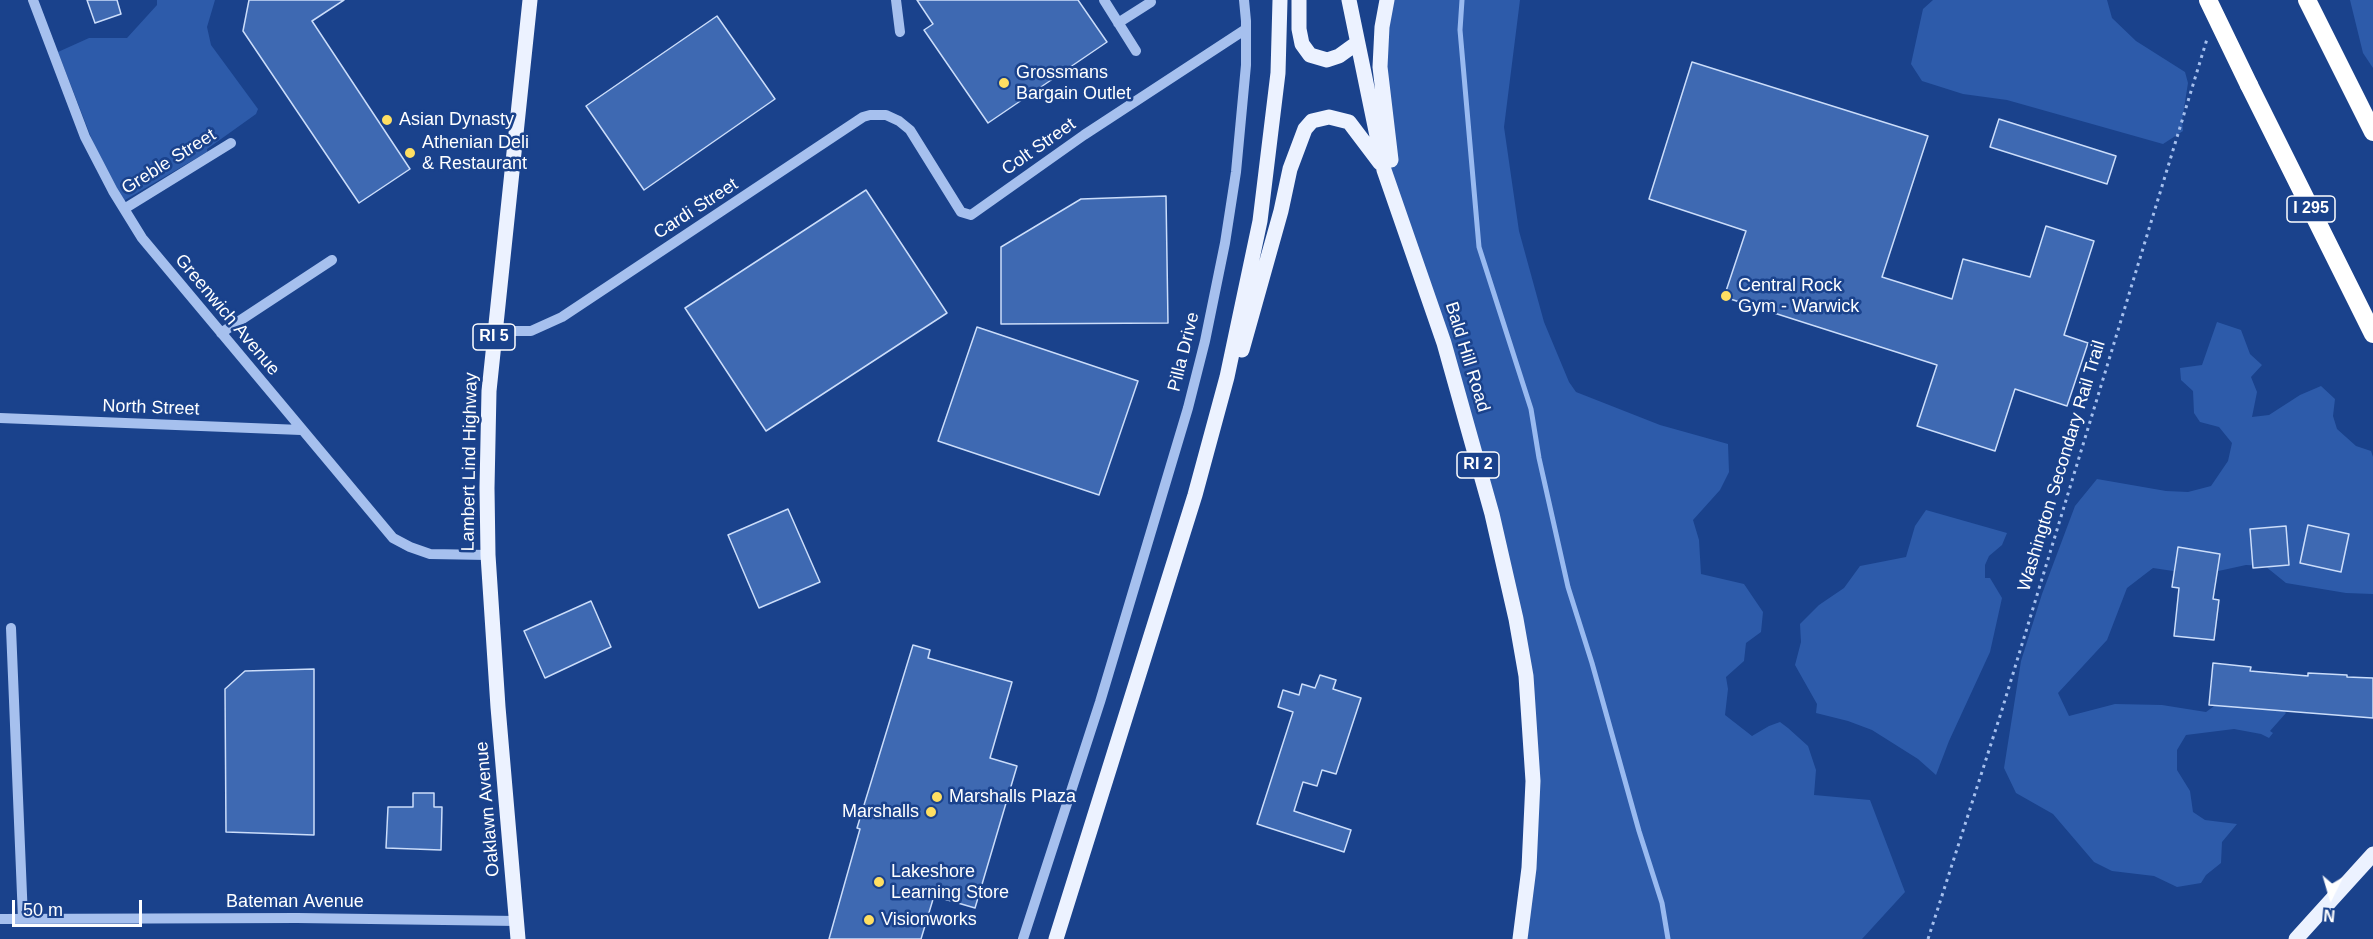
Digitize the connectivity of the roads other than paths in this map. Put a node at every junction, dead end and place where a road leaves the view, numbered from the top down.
1 (33, 0) edge
2 (530, 0) edge
3 (896, 0) edge
4 (1104, 0) edge
5 (1244, 0) edge
6 (1280, 0) edge
7 (1299, 0) edge
8 (1349, 0) edge
9 (1387, 0) edge
10 (2208, 0) edge
11 (2307, 0) edge
12 (1151, 2) dead end
13 (1118, 23) junction
14 (1246, 29) junction
15 (900, 32) dead end
16 (1357, 43) junction
17 (1136, 51) dead end
18 (910, 130) joint
19 (2373, 132) edge
20 (231, 143) dead end
21 (1384, 170) junction
22 (1398, 207) junction
23 (124, 209) junction
24 (332, 260) dead end
25 (494, 331) junction
26 (221, 333) junction
27 (2373, 334) edge
28 (0, 418) edge
29 (301, 430) junction
30 (1195, 495) junction
31 (488, 555) junction
32 (11, 628) dead end
33 (496, 675) joint
34 (2370, 863) edge
35 (0, 919) edge
36 (23, 919) junction
37 (517, 921) junction
38 (518, 939) edge
39 (1023, 939) edge
40 (1056, 939) edge
41 (1520, 939) edge
42 (2296, 939) edge

1 - 23 street, Greenwich Avenue
2 - 25 main road, Lambert Lind Highway / RI 5
3 - 15 street
4 - 13 street
5 - 14 street, Pilla Drive
6 - 30 main road
7 - 16 main road
8 - 16 main road, Bald Hill Road / RI 2
9 - 22 main road
10 - 27 highway, I 295, bridge
11 - 19 highway
12 - 13 street
13 - 17 street
14 - 18 street, Colt Street
14 - 39 street, Pilla Drive
16 - 21 main road, Bald Hill Road / RI 2
18 - 25 street, Cardi Street
20 - 23 street, Greble Street
21 - 22 main road, Bald Hill Road / RI 2
21 - 30 main road
22 - 41 main road, Bald Hill Road / RI 2
23 - 26 street, Greenwich Avenue
24 - 26 street
25 - 31 main road, Lambert Lind Highway / RI 5
26 - 29 street, Greenwich Avenue
28 - 29 street, North Street
29 - 31 street, Greenwich Avenue
30 - 40 main road
31 - 33 main road, Lambert Lind Highway / RI 5
32 - 36 street
33 - 37 main road, Oaklawn Avenue / RI 5
34 - 42 main road
35 - 36 street, Bateman Avenue
36 - 37 street, Bateman Avenue
37 - 38 main road, Oaklawn Avenue / RI 5

